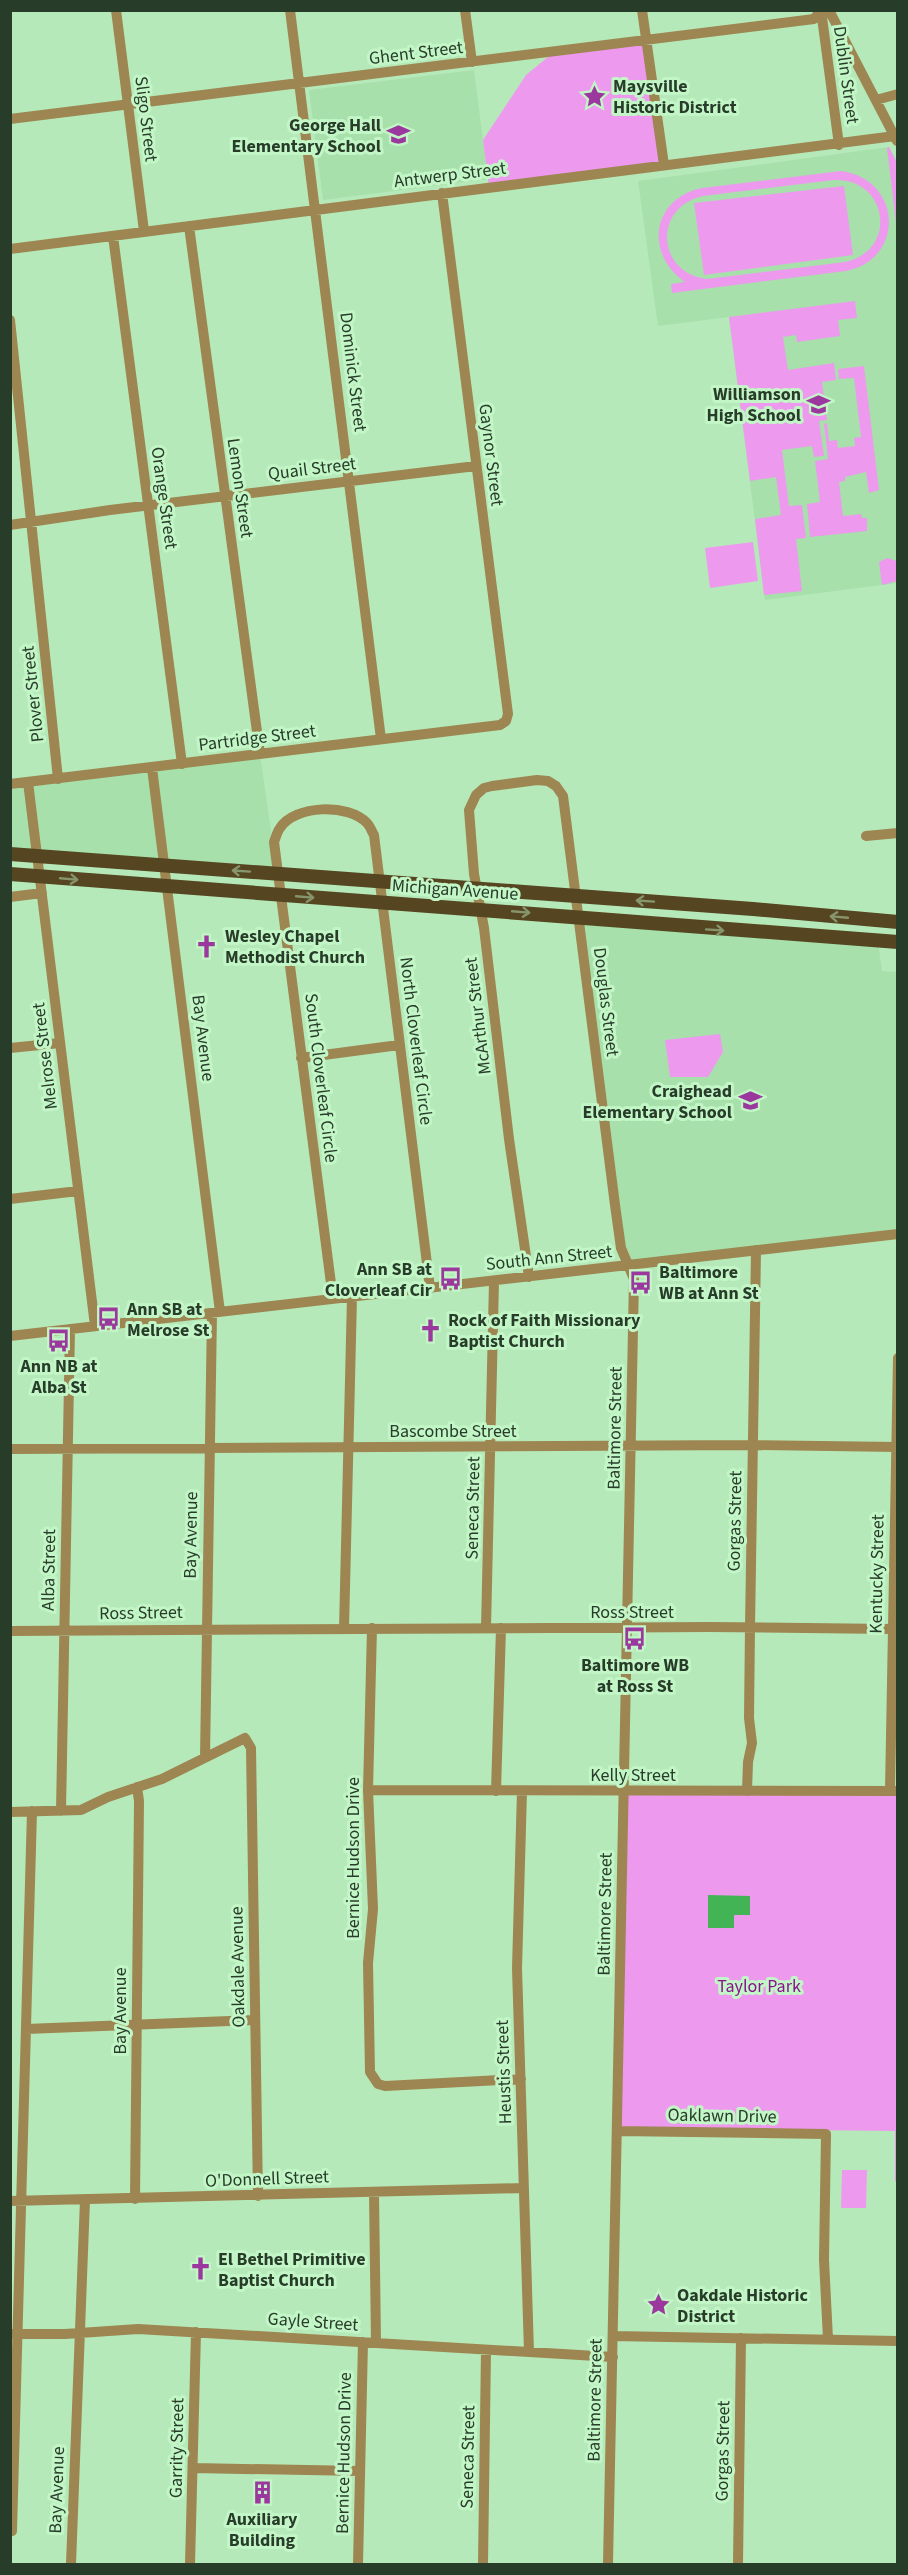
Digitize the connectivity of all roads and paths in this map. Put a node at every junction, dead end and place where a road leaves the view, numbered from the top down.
1 (116, 10) edge
2 (290, 10) edge
3 (465, 10) edge
4 (642, 10) edge
5 (821, 11) edge
6 (646, 40) junction
7 (472, 62) junction
8 (300, 83) junction
9 (897, 94) edge
10 (876, 100) junction
11 (128, 104) junction
12 (10, 119) edge
13 (896, 139) edge
14 (839, 145) junction
15 (664, 165) junction
16 (442, 193) junction
17 (316, 209) junction
18 (189, 226) junction
19 (144, 231) junction
20 (113, 236) junction
21 (10, 249) edge
22 (10, 320) edge
23 (476, 466) junction
24 (350, 481) junction
25 (225, 496) junction
26 (148, 506) junction
27 (33, 522) junction
28 (10, 525) edge
29 (506, 721) joint
30 (381, 739) junction
31 (260, 754) junction
32 (182, 764) junction
33 (152, 768) junction
34 (58, 778) junction
35 (28, 782) junction
36 (515, 783) joint
37 (10, 784) edge
38 (346, 813) joint
39 (897, 833) edge
40 (866, 836) dead end
41 (10, 854) edge
42 (37, 856) junction
43 (165, 865) junction
44 (10, 874) edge
45 (277, 874) junction
46 (40, 876) junction
47 (380, 882) junction
48 (167, 886) junction
49 (477, 889) junction
50 (42, 893) junction
51 (280, 894) junction
52 (576, 896) junction
53 (10, 897) edge
54 (382, 903) junction
55 (480, 909) junction
56 (578, 917) junction
57 (897, 922) edge
58 (897, 942) edge
59 (60, 1043) junction
60 (399, 1045) junction
61 (10, 1048) edge
62 (301, 1058) junction
63 (78, 1191) junction
64 (10, 1199) edge
65 (897, 1234) edge
66 (756, 1250) junction
67 (630, 1265) junction
68 (529, 1277) junction
69 (494, 1281) junction
70 (430, 1288) junction
71 (352, 1297) junction
72 (333, 1299) junction
73 (216, 1312) junction
74 (95, 1326) junction
75 (70, 1329) junction
76 (10, 1336) edge
77 (897, 1358) edge
78 (753, 1445) junction
79 (631, 1446) junction
80 (490, 1447) junction
81 (208, 1448) junction
82 (349, 1448) junction
83 (897, 1448) edge
84 (10, 1449) edge
85 (68, 1449) junction
86 (750, 1627) junction
87 (372, 1628) junction
88 (486, 1628) junction
89 (501, 1628) junction
90 (206, 1629) junction
91 (344, 1629) junction
92 (627, 1629) junction
93 (892, 1629) junction
94 (10, 1631) edge
95 (64, 1631) junction
96 (205, 1758) junction
97 (137, 1787) junction
98 (369, 1790) junction
99 (496, 1791) junction
100 (522, 1791) junction
101 (747, 1791) junction
102 (894, 1791) edge
103 (623, 1792) junction
104 (32, 1811) junction
105 (61, 1811) junction
106 (10, 1812) edge
107 (255, 2020) junction
108 (137, 2025) junction
109 (26, 2029) junction
110 (520, 2079) junction
111 (618, 2131) junction
112 (524, 2188) junction
113 (374, 2193) junction
114 (258, 2196) junction
115 (135, 2199) junction
116 (85, 2200) junction
117 (16, 2201) edge
118 (79, 2332) junction
119 (196, 2332) junction
120 (14, 2334) edge
121 (613, 2336) junction
122 (741, 2338) junction
123 (828, 2339) junction
124 (897, 2341) edge
125 (363, 2342) junction
126 (376, 2343) junction
127 (486, 2350) junction
128 (529, 2352) junction
129 (613, 2357) junction
130 (192, 2468) junction
131 (360, 2471) junction
132 (12, 2531) dead end
133 (71, 2565) edge
134 (190, 2565) edge
135 (358, 2565) edge
136 (483, 2565) edge
137 (608, 2565) edge
138 (738, 2565) edge

1 - 11 street, Sligo Street
2 - 8 street, Dominick Street
3 - 7 street
4 - 6 street
5 - 6 street, Ghent Street
5 - 10 street
5 - 14 street, Dublin Street
6 - 7 street, Ghent Street
6 - 15 street
7 - 8 street, Ghent Street
8 - 11 street, Ghent Street
8 - 17 street, Dominick Street
9 - 10 street
10 - 13 street
11 - 12 street, Ghent Street
11 - 19 street, Sligo Street
13 - 14 street, Antwerp Street
14 - 15 street, Antwerp Street
15 - 16 street, Antwerp Street
16 - 17 street, Antwerp Street
16 - 23 street, Gaynor Street
17 - 18 street, Antwerp Street
17 - 24 street, Dominick Street
18 - 19 street, Antwerp Street
18 - 25 street, Lemon Street
19 - 20 street, Antwerp Street
20 - 21 street, Antwerp Street
20 - 26 street, Orange Street
22 - 27 street, Plover Street
23 - 24 street, Quail Street
23 - 29 street, Gaynor Street
24 - 25 street, Quail Street
24 - 30 street, Dominick Street
25 - 26 street, Quail Street
25 - 31 street, Lemon Street
26 - 27 street, Quail Street
26 - 32 street, Orange Street
27 - 28 street, Quail Street
27 - 34 street, Plover Street
29 - 30 street, Partridge Street
30 - 31 street, Partridge Street
31 - 32 street, Partridge Street
32 - 33 street, Partridge Street
33 - 34 street, Partridge Street
33 - 43 street, Bay Avenue
34 - 35 street, Partridge Street
35 - 37 street, Partridge Street
35 - 42 street, Melrose Street
36 - 49 street, McArthur Street
36 - 52 street, Douglas Street
38 - 45 street, South Cloverleaf Circle
38 - 47 street, North Cloverleaf Circle
39 - 40 street
41 - 42 main road, Michigan Avenue
42 - 43 main road, Michigan Avenue
42 - 46 street, Melrose Street
45 -> 43 main road, Michigan Avenue
43 - 48 street, Bay Avenue
44 - 46 main road, Michigan Avenue
45 - 47 main road, Michigan Avenue
45 - 51 street, South Cloverleaf Circle
46 -> 48 main road, Michigan Avenue
46 - 50 street, Melrose Street
47 - 49 main road, Michigan Avenue
47 - 54 street, North Cloverleaf Circle
48 - 51 main road, Michigan Avenue
48 - 73 street, Bay Avenue
49 - 52 main road, Michigan Avenue
49 - 55 street, McArthur Street
50 - 53 street
50 - 59 street, Melrose Street
51 -> 54 main road, Michigan Avenue
51 - 62 street, South Cloverleaf Circle
52 - 56 street, Douglas Street
57 -> 52 main road, Michigan Avenue
54 - 55 main road, Michigan Avenue
54 - 60 street, North Cloverleaf Circle
55 -> 56 main road, Michigan Avenue
55 - 68 street, McArthur Street
56 -> 58 main road, Michigan Avenue
56 - 67 street, Douglas Street
59 - 61 street
59 - 63 street, Melrose Street
60 - 62 street
60 - 70 street, North Cloverleaf Circle
62 - 72 street, South Cloverleaf Circle
63 - 64 street
63 - 74 street, Melrose Street
65 - 66 street, South Ann Street
66 - 67 street, South Ann Street
66 - 78 street, Gorgas Street
67 - 68 street, South Ann Street
67 - 79 street, Baltimore Street
68 - 69 street, South Ann Street
69 - 70 street, South Ann Street
69 - 80 street, Seneca Street
70 - 71 street, South Ann Street
71 - 72 street, South Ann Street
71 - 82 street
72 - 73 street, South Ann Street
73 - 74 street, South Ann Street
73 - 81 street, Bay Avenue
74 - 75 street, South Ann Street
75 - 76 street, South Ann Street
75 - 85 street, Alba Street
77 - 83 street, Kentucky Street
78 - 79 street, Bascombe Street
78 - 83 street, Bascombe Street
78 - 86 street, Gorgas Street
79 - 80 street, Bascombe Street
79 - 92 street, Baltimore Street
80 - 82 street, Bascombe Street
80 - 88 street, Seneca Street
81 - 82 street, Bascombe Street
81 - 85 street, Bascombe Street
81 - 90 street, Bay Avenue
82 - 91 street
83 - 93 street, Kentucky Street
84 - 85 street, Bascombe Street
85 - 95 street, Alba Street
86 - 92 street, Ross Street
86 - 93 street, Ross Street
86 - 101 street, Gorgas Street
87 - 88 street, Ross Street
87 - 91 street, Ross Street
87 - 98 street, Bernice Hudson Drive
88 - 89 street, Ross Street
89 - 92 street, Ross Street
89 - 99 street
90 - 91 street, Ross Street
90 - 95 street, Ross Street
90 - 96 street, Bay Avenue
92 - 103 street, Baltimore Street
93 - 102 street, Kentucky Street
94 - 95 street, Ross Street
95 - 105 street, Alba Street
96 - 97 street
96 - 107 street, Oakdale Avenue
97 - 105 street
97 - 108 street, Bay Avenue
98 - 99 street, Kelly Street
98 - 110 street, Bernice Hudson Drive
99 - 100 street, Kelly Street
100 - 103 street, Kelly Street
100 - 110 street, Heustis Street
101 - 102 street, Kelly Street
101 - 103 street, Kelly Street
103 - 111 street, Baltimore Street
104 - 105 street
104 - 106 street
104 - 109 street
107 - 108 street
107 - 114 street, Oakdale Avenue
108 - 109 street
108 - 115 street, Bay Avenue
109 - 117 street
110 - 112 street, Heustis Street
111 - 121 street, Baltimore Street
111 - 123 street, Oaklawn Drive
112 - 113 street, O'Donnell Street
112 - 128 street, Heustis Street
113 - 114 street, O'Donnell Street
113 - 126 street
114 - 115 street, O'Donnell Street
115 - 116 street, O'Donnell Street
116 - 117 street, O'Donnell Street
116 - 118 street, Bay Avenue
117 - 120 street
118 - 119 street, Gayle Street
118 - 120 street, Gayle Street
118 - 133 street, Bay Avenue
119 - 125 street, Gayle Street
119 - 130 street, Garrity Street
120 - 132 street
121 - 122 street
121 - 129 street, Baltimore Street
122 - 123 street
122 - 138 street, Gorgas Street
123 - 124 street
125 - 126 street, Gayle Street
125 - 131 street, Bernice Hudson Drive
126 - 127 street, Gayle Street
127 - 128 street, Gayle Street
127 - 136 street, Seneca Street
128 - 129 street, Gayle Street
129 - 137 street, Baltimore Street
130 - 131 street
130 - 134 street, Garrity Street
131 - 135 street, Bernice Hudson Drive

